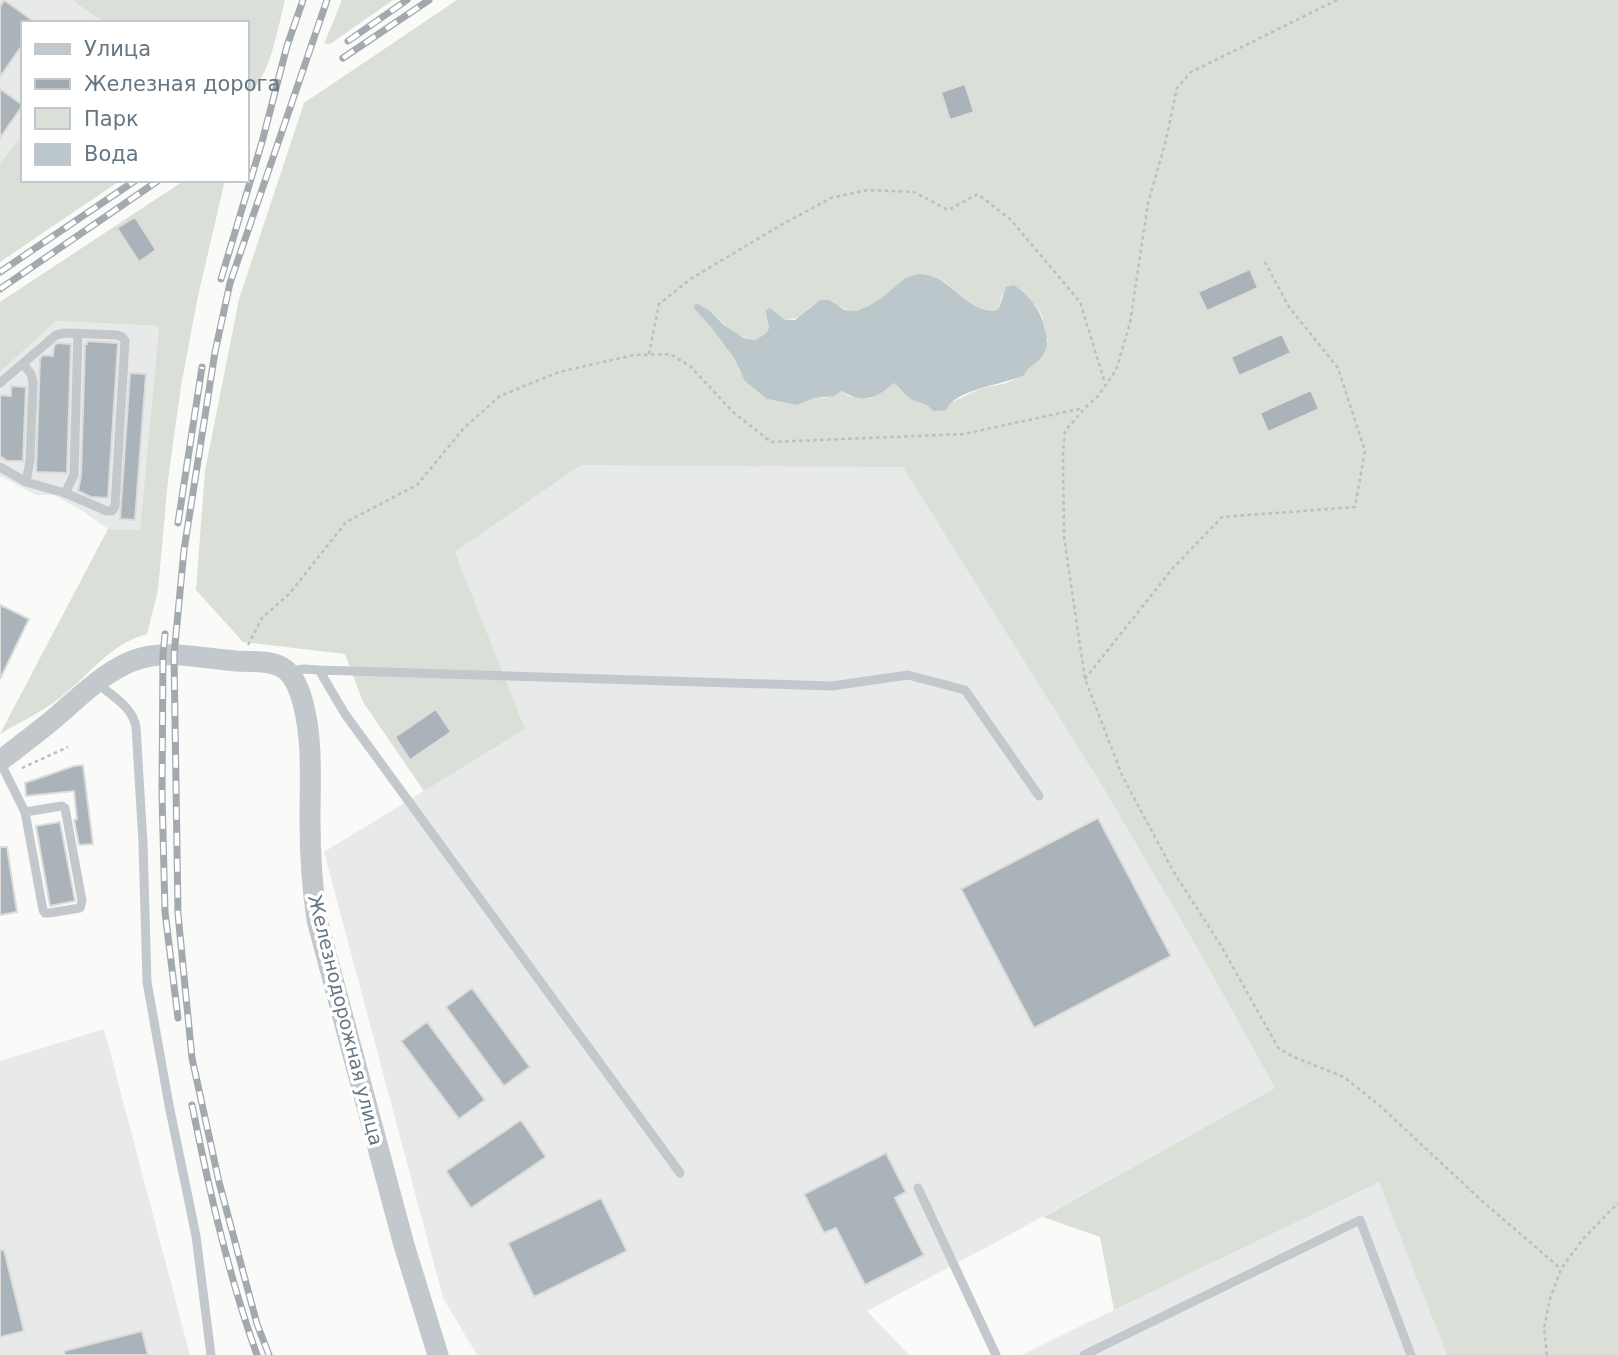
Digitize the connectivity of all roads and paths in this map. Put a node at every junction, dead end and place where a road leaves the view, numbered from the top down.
1 (1337, 0) edge
2 (1265, 262) dead end
3 (78, 333) junction
4 (649, 354) junction
5 (23, 364) junction
6 (0, 383) edge
7 (1106, 384) junction
8 (1085, 408) junction
9 (0, 467) edge
10 (26, 482) junction
11 (65, 493) junction
12 (240, 661) junction
13 (319, 670) junction
14 (288, 671) junction
15 (1085, 679) junction
16 (96, 683) junction
17 (68, 747) dead end
18 (0, 761) edge
19 (23, 768) dead end
20 (1039, 796) dead end
21 (25, 812) junction
22 (680, 1173) dead end
23 (918, 1188) dead end
24 (1618, 1203) edge
25 (1561, 1269) junction
26 (211, 1355) edge
27 (438, 1355) edge
28 (996, 1355) edge
29 (1084, 1355) edge
30 (1410, 1355) edge
31 (1547, 1355) edge

1 - 7 path
2 - 15 path
3 - 5 lane
3 - 11 lane
3 - 11 lane
4 - 7 path
4 - 8 path
4 - 12 path
5 - 6 lane
5 - 10 lane
7 - 8 path
8 - 15 path
9 - 10 lane
10 - 11 lane
12 - 14 street
12 - 16 street
13 - 14 lane
13 - 20 lane
13 - 22 lane
14 - 27 street, Железнодорожная улица
15 - 25 path
16 - 18 street
16 - 26 lane
17 - 19 path
18 - 21 lane
21 - 21 lane
23 - 28 lane
24 - 25 path
25 - 31 path
29 - 30 lane

